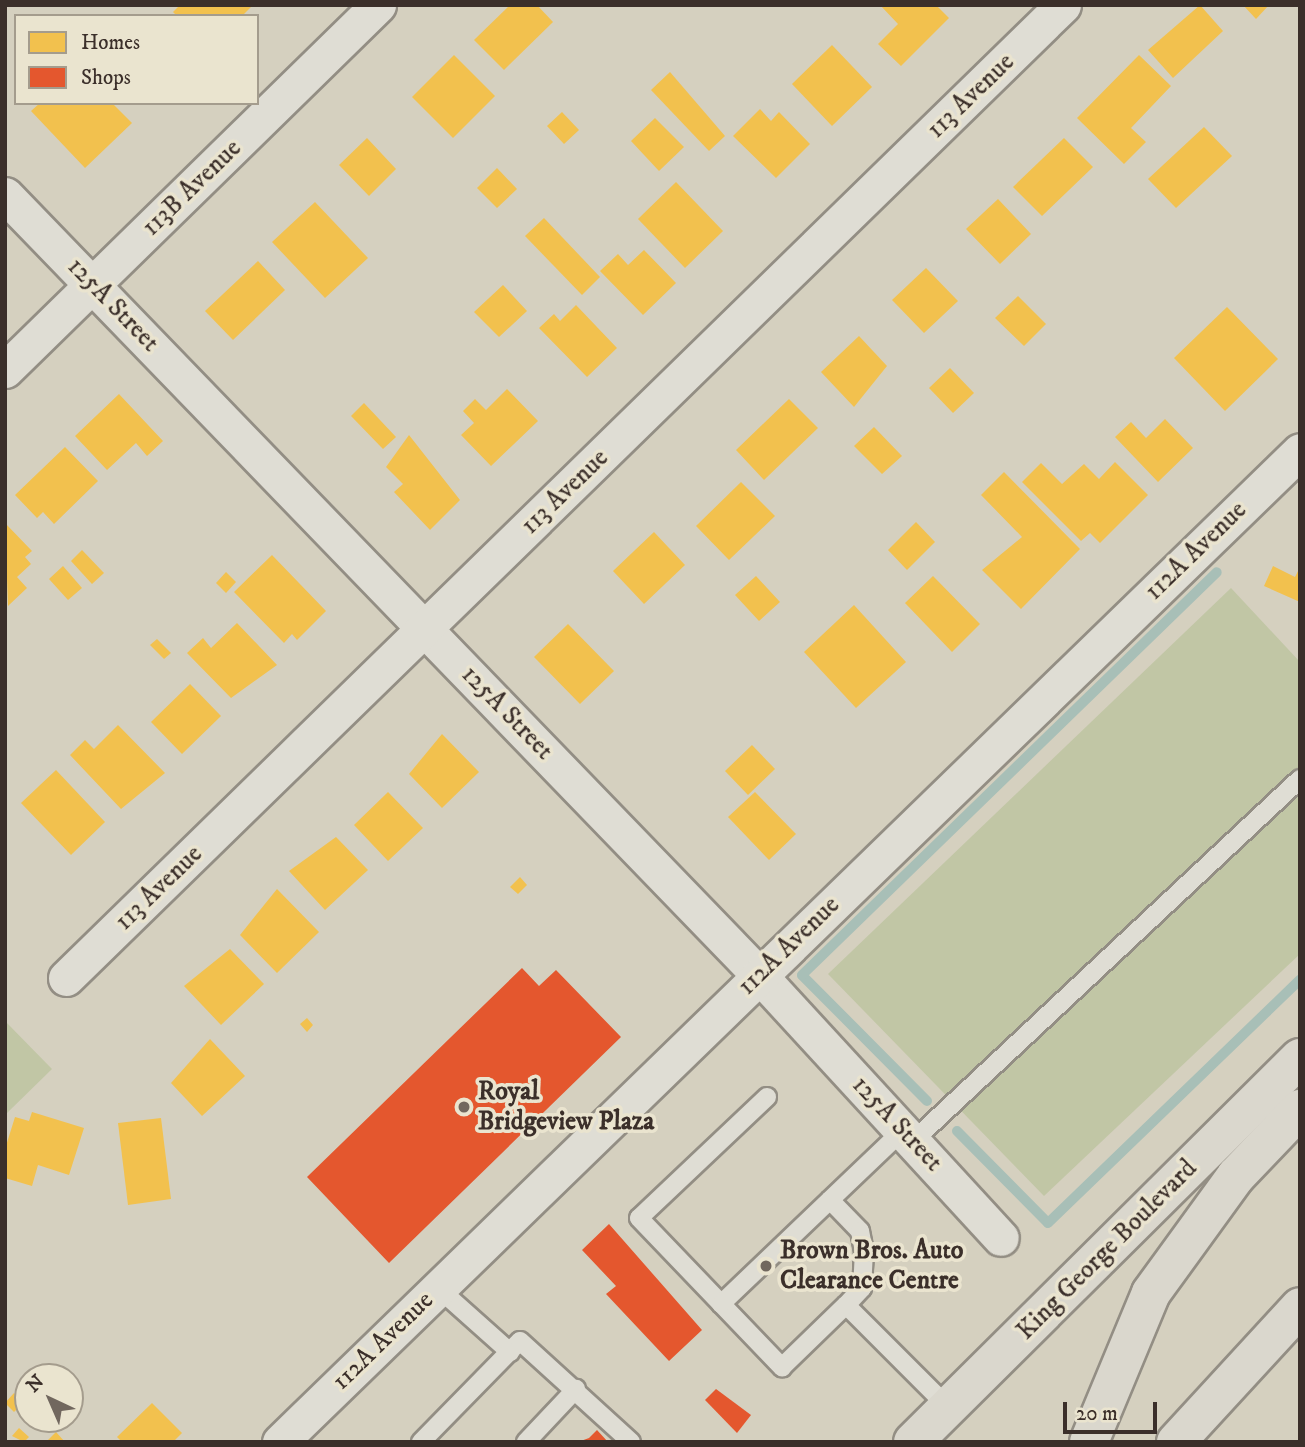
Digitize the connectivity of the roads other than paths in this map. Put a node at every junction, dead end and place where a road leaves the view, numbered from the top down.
1 (378, 5) edge
2 (1063, 5) edge
3 (5, 195) edge
4 (93, 285) junction
5 (5, 370) edge
6 (1300, 452) edge
7 (426, 628) junction
8 (1300, 779) edge
9 (759, 975) junction
10 (66, 978) dead end
11 (1300, 1058) edge
12 (767, 1097) dead end
13 (1300, 1109) edge
14 (908, 1135) junction
15 (830, 1200) junction
16 (1001, 1238) dead end
17 (437, 1287) junction
18 (721, 1304) junction
19 (846, 1305) junction
20 (1289, 1319) edge
21 (510, 1352) junction
22 (576, 1389) junction
23 (948, 1407) junction
24 (280, 1442) edge
25 (421, 1442) edge
26 (526, 1442) edge
27 (631, 1442) edge
28 (913, 1442) edge
29 (1089, 1442) edge
30 (1176, 1442) edge

1 - 4 street, 113B Avenue
2 - 7 street, 113 Avenue
3 - 4 street, 125A Street
4 - 5 street, 113B Avenue
4 - 7 street, 125A Street
6 - 9 street, 112A Avenue
7 - 9 street, 125A Street
7 - 10 street, 113 Avenue
8 - 14 lane
9 - 14 street, 125A Street
9 - 17 street, 112A Avenue
11 - 23 main road, King George Boulevard
12 - 18 lane
13 - 29 main road
14 - 15 lane
14 - 16 street, 125A Street
15 - 18 lane
15 - 19 lane
17 - 21 lane
17 - 24 street, 112A Avenue
18 - 19 lane
19 - 23 lane
20 - 30 main road
21 - 22 lane
21 - 25 lane
22 - 26 lane
22 - 27 lane
23 - 28 main road, King George Boulevard

